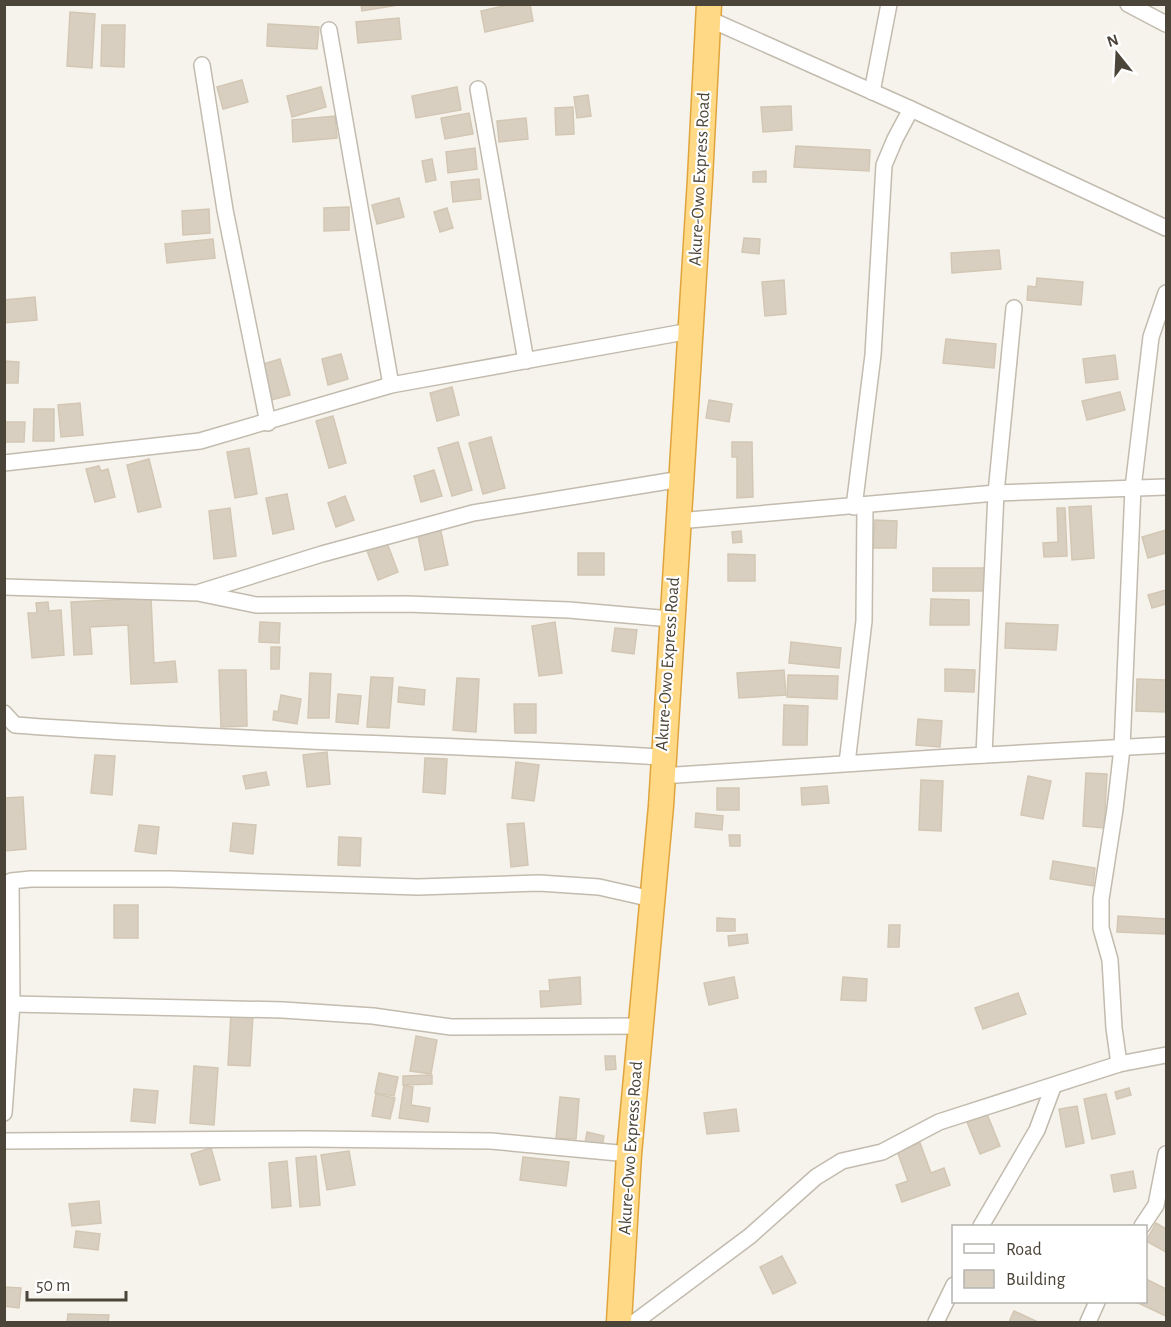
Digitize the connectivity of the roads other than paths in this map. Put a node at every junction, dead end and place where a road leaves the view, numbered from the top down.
1 (889, 4) edge
2 (1128, 4) edge
3 (708, 9) edge
4 (1167, 24) edge
5 (329, 30) dead end
6 (202, 65) dead end
7 (478, 89) dead end
8 (872, 92) junction
9 (911, 109) junction
10 (1167, 228) edge
11 (1167, 293) edge
12 (1014, 308) dead end
13 (690, 331) junction
14 (526, 361) junction
15 (391, 385) junction
16 (268, 423) junction
17 (4, 463) edge
18 (681, 479) junction
19 (1167, 487) edge
20 (1133, 488) junction
21 (996, 493) junction
22 (859, 506) junction
23 (678, 521) junction
24 (4, 586) edge
25 (198, 593) junction
26 (672, 619) junction
27 (4, 713) edge
28 (1167, 745) edge
29 (1122, 748) junction
30 (984, 755) junction
31 (847, 764) junction
32 (662, 767) junction
33 (652, 899) junction
34 (12, 1004) junction
35 (640, 1026) junction
36 (1167, 1055) edge
37 (1119, 1064) junction
38 (1053, 1087) junction
39 (4, 1113) edge
40 (4, 1141) edge
41 (629, 1154) junction
42 (1167, 1154) edge
43 (1161, 1208) edge
44 (982, 1225) edge
45 (1144, 1225) edge
46 (952, 1289) edge
47 (1096, 1303) edge
48 (620, 1323) edge
49 (635, 1323) edge
50 (936, 1323) edge
51 (1088, 1323) edge

1 - 8 street
2 - 4 street
3 - 8 street
3 - 13 highway, Akure-Owo Express Road
5 - 15 street
6 - 16 street
7 - 14 street
8 - 9 street
9 - 10 street
9 - 22 street
11 - 20 street
12 - 21 street
13 - 14 street
13 - 18 highway, Akure-Owo Express Road
14 - 15 street
15 - 16 street
16 - 17 street
18 - 23 highway, Akure-Owo Express Road
18 - 25 street
19 - 20 street
20 - 21 street
20 - 29 street
21 - 22 street
21 - 30 street
22 - 23 street
22 - 31 street
23 - 26 highway, Akure-Owo Express Road
24 - 25 street
25 - 26 street
26 - 32 highway, Akure-Owo Express Road
27 - 32 street
28 - 29 street
29 - 30 street
29 - 37 street
30 - 31 street
31 - 32 street
32 - 33 highway, Akure-Owo Express Road
33 - 34 street
33 - 35 highway, Akure-Owo Express Road
34 - 35 street
34 - 39 street
35 - 41 highway, Akure-Owo Express Road
36 - 37 street
37 - 38 street
38 - 44 street
38 - 49 street
40 - 41 street
41 - 48 highway, Akure-Owo Express Road
42 - 43 street
43 - 45 street
46 - 50 street
47 - 51 street

